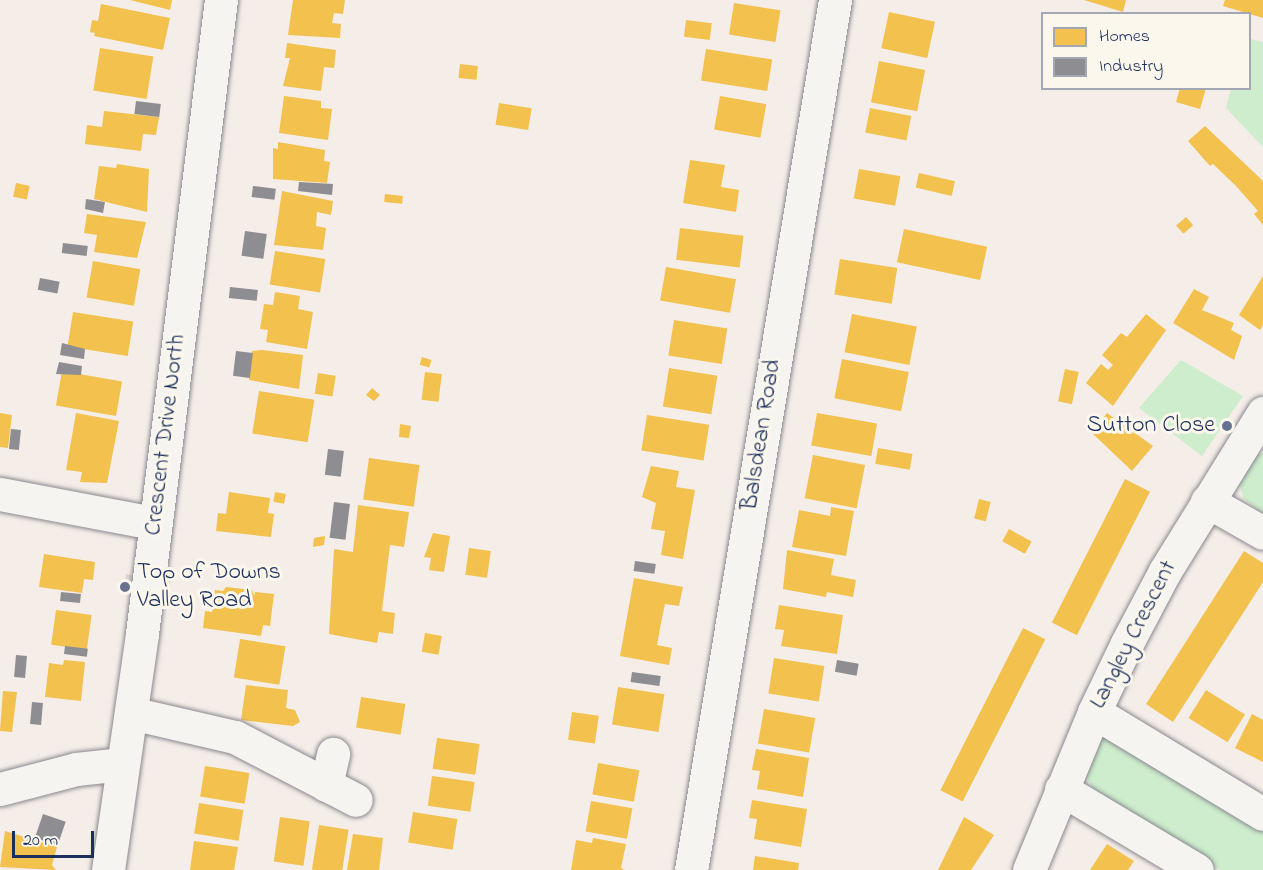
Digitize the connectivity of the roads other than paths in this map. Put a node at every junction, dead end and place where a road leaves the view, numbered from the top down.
1 (221, 0) edge
2 (835, 0) edge
3 (1260, 423) edge
4 (0, 494) edge
5 (1207, 501) junction
6 (154, 523) junction
7 (1263, 533) edge
8 (1094, 712) junction
9 (131, 713) junction
10 (123, 764) junction
11 (0, 789) edge
12 (1061, 789) junction
13 (356, 800) dead end
14 (1263, 814) edge
15 (108, 870) edge
16 (691, 870) edge
17 (1029, 870) edge
18 (1197, 870) edge

1 - 6 street, Crescent Drive North
2 - 16 street, Balsdean Road
3 - 5 street, Langley Crescent
4 - 6 street
5 - 7 street
5 - 8 street, Langley Crescent
6 - 9 street, Crescent Drive North
8 - 12 street, Langley Crescent
8 - 14 street
9 - 10 street, Crescent Drive North
9 - 13 street
10 - 11 street
10 - 15 street, Crescent Drive North
12 - 17 street, Langley Crescent
12 - 18 street

